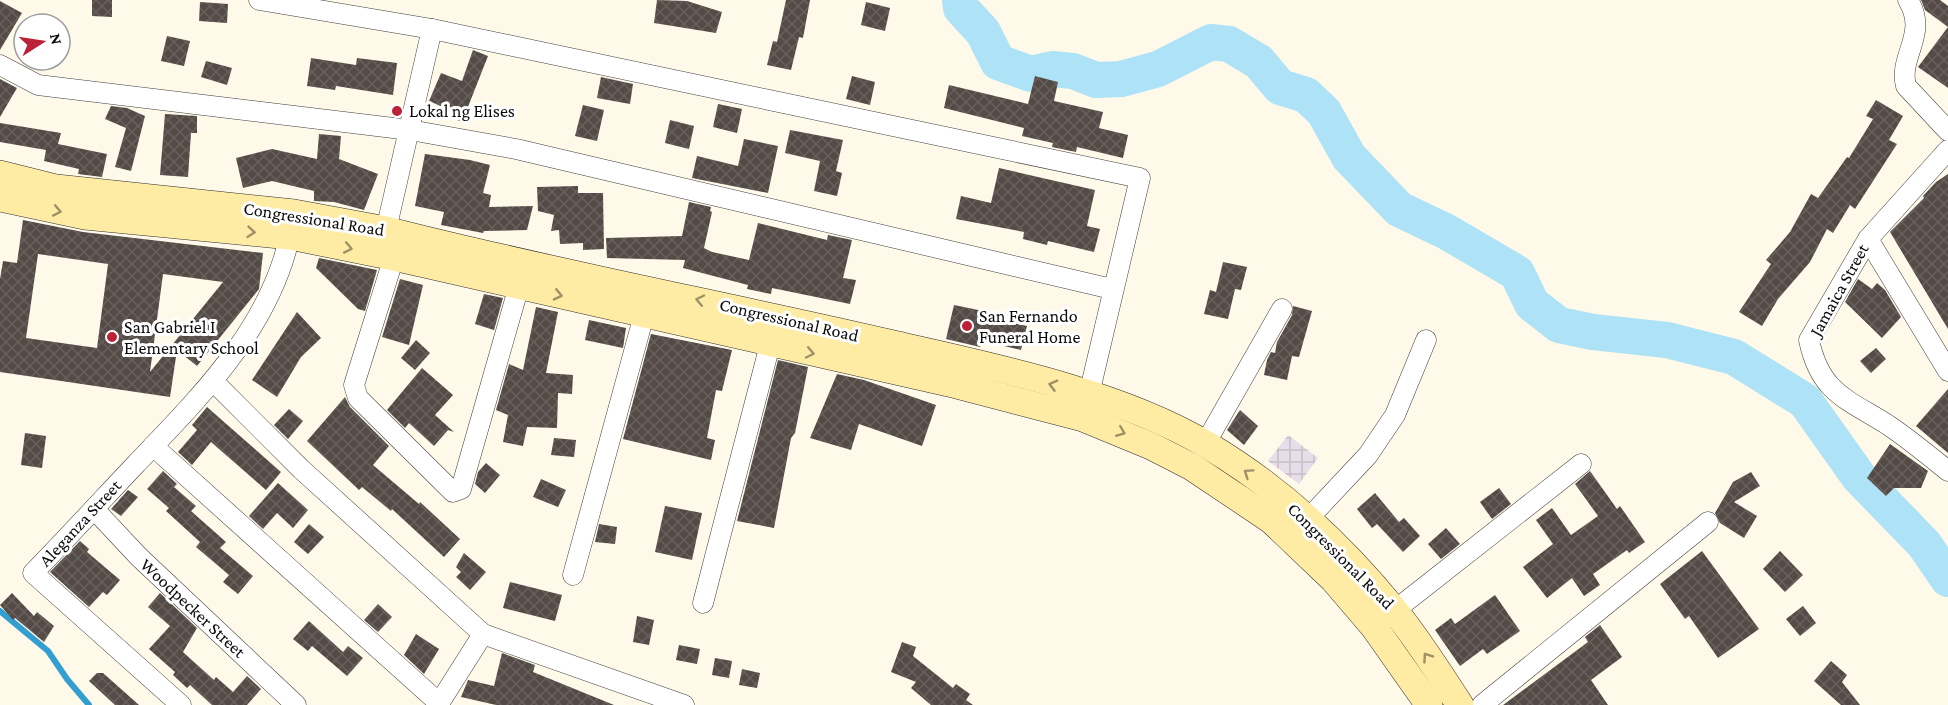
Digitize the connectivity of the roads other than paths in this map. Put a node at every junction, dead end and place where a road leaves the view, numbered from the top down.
1 (259, 0) edge
2 (1908, 0) edge
3 (301, 4) edge
4 (432, 29) junction
5 (0, 65) edge
6 (410, 130) junction
7 (1948, 131) edge
8 (1948, 150) edge
9 (0, 174) edge
10 (0, 198) edge
11 (292, 224) junction
12 (386, 230) junction
13 (1868, 239) junction
14 (440, 256) junction
15 (394, 257) junction
16 (519, 286) junction
17 (1112, 289) junction
18 (1282, 309) dead end
19 (644, 315) junction
20 (777, 317) junction
21 (1426, 340) dead end
22 (770, 344) junction
23 (1948, 370) edge
24 (213, 381) junction
25 (1086, 407) junction
26 (1205, 444) junction
27 (153, 446) junction
28 (1581, 464) dead end
29 (1948, 471) edge
30 (94, 509) junction
31 (1278, 510) junction
32 (1308, 519) junction
33 (1708, 522) dead end
34 (573, 575) dead end
35 (703, 603) dead end
36 (1385, 619) junction
37 (483, 634) junction
38 (439, 704) edge
39 (181, 705) edge
40 (296, 705) edge
41 (684, 705) edge
42 (1429, 705) edge
43 (1460, 705) edge
44 (1482, 705) edge

1 - 3 street
2 - 7 street
3 - 4 street
4 - 6 street
4 - 17 street
5 - 6 street
6 - 12 street
6 - 17 street
8 - 13 street, Jamaica Street
9 - 11 main road, Congressional Road
10 -> 11 main road, Congressional Road
11 - 12 main road, Congressional Road
11 -> 15 main road, Congressional Road
11 - 24 street, Aleganza Street
12 - 14 main road, Congressional Road
12 - 15 street
13 - 23 street
13 - 29 street, Jamaica Street
14 - 15 main road, Congressional Road
14 - 16 main road, Congressional Road
20 -> 14 main road, Congressional Road
15 - 16 street
16 -> 19 main road, Congressional Road
17 - 25 street
18 - 26 street
19 - 22 main road, Congressional Road
19 - 34 street
20 - 22 street
25 -> 20 main road, Congressional Road
21 - 32 street
22 -> 25 main road, Congressional Road
22 - 35 street
24 - 27 street, Aleganza Street
24 - 37 street
25 - 26 main road, Congressional Road
25 -> 31 main road, Congressional Road
31 -> 26 main road, Congressional Road
27 - 30 street, Aleganza Street
27 - 38 street
28 - 36 street
30 - 39 street, Aleganza Street
30 - 40 street, Woodpecker Street
31 - 32 main road, Congressional Road
31 - 36 main road, Congressional Road
32 - 36 main road, Congressional Road
33 - 44 street
36 - 42 main road, Congressional Road
43 -> 36 main road, Congressional Road
37 - 38 street
37 - 41 street

